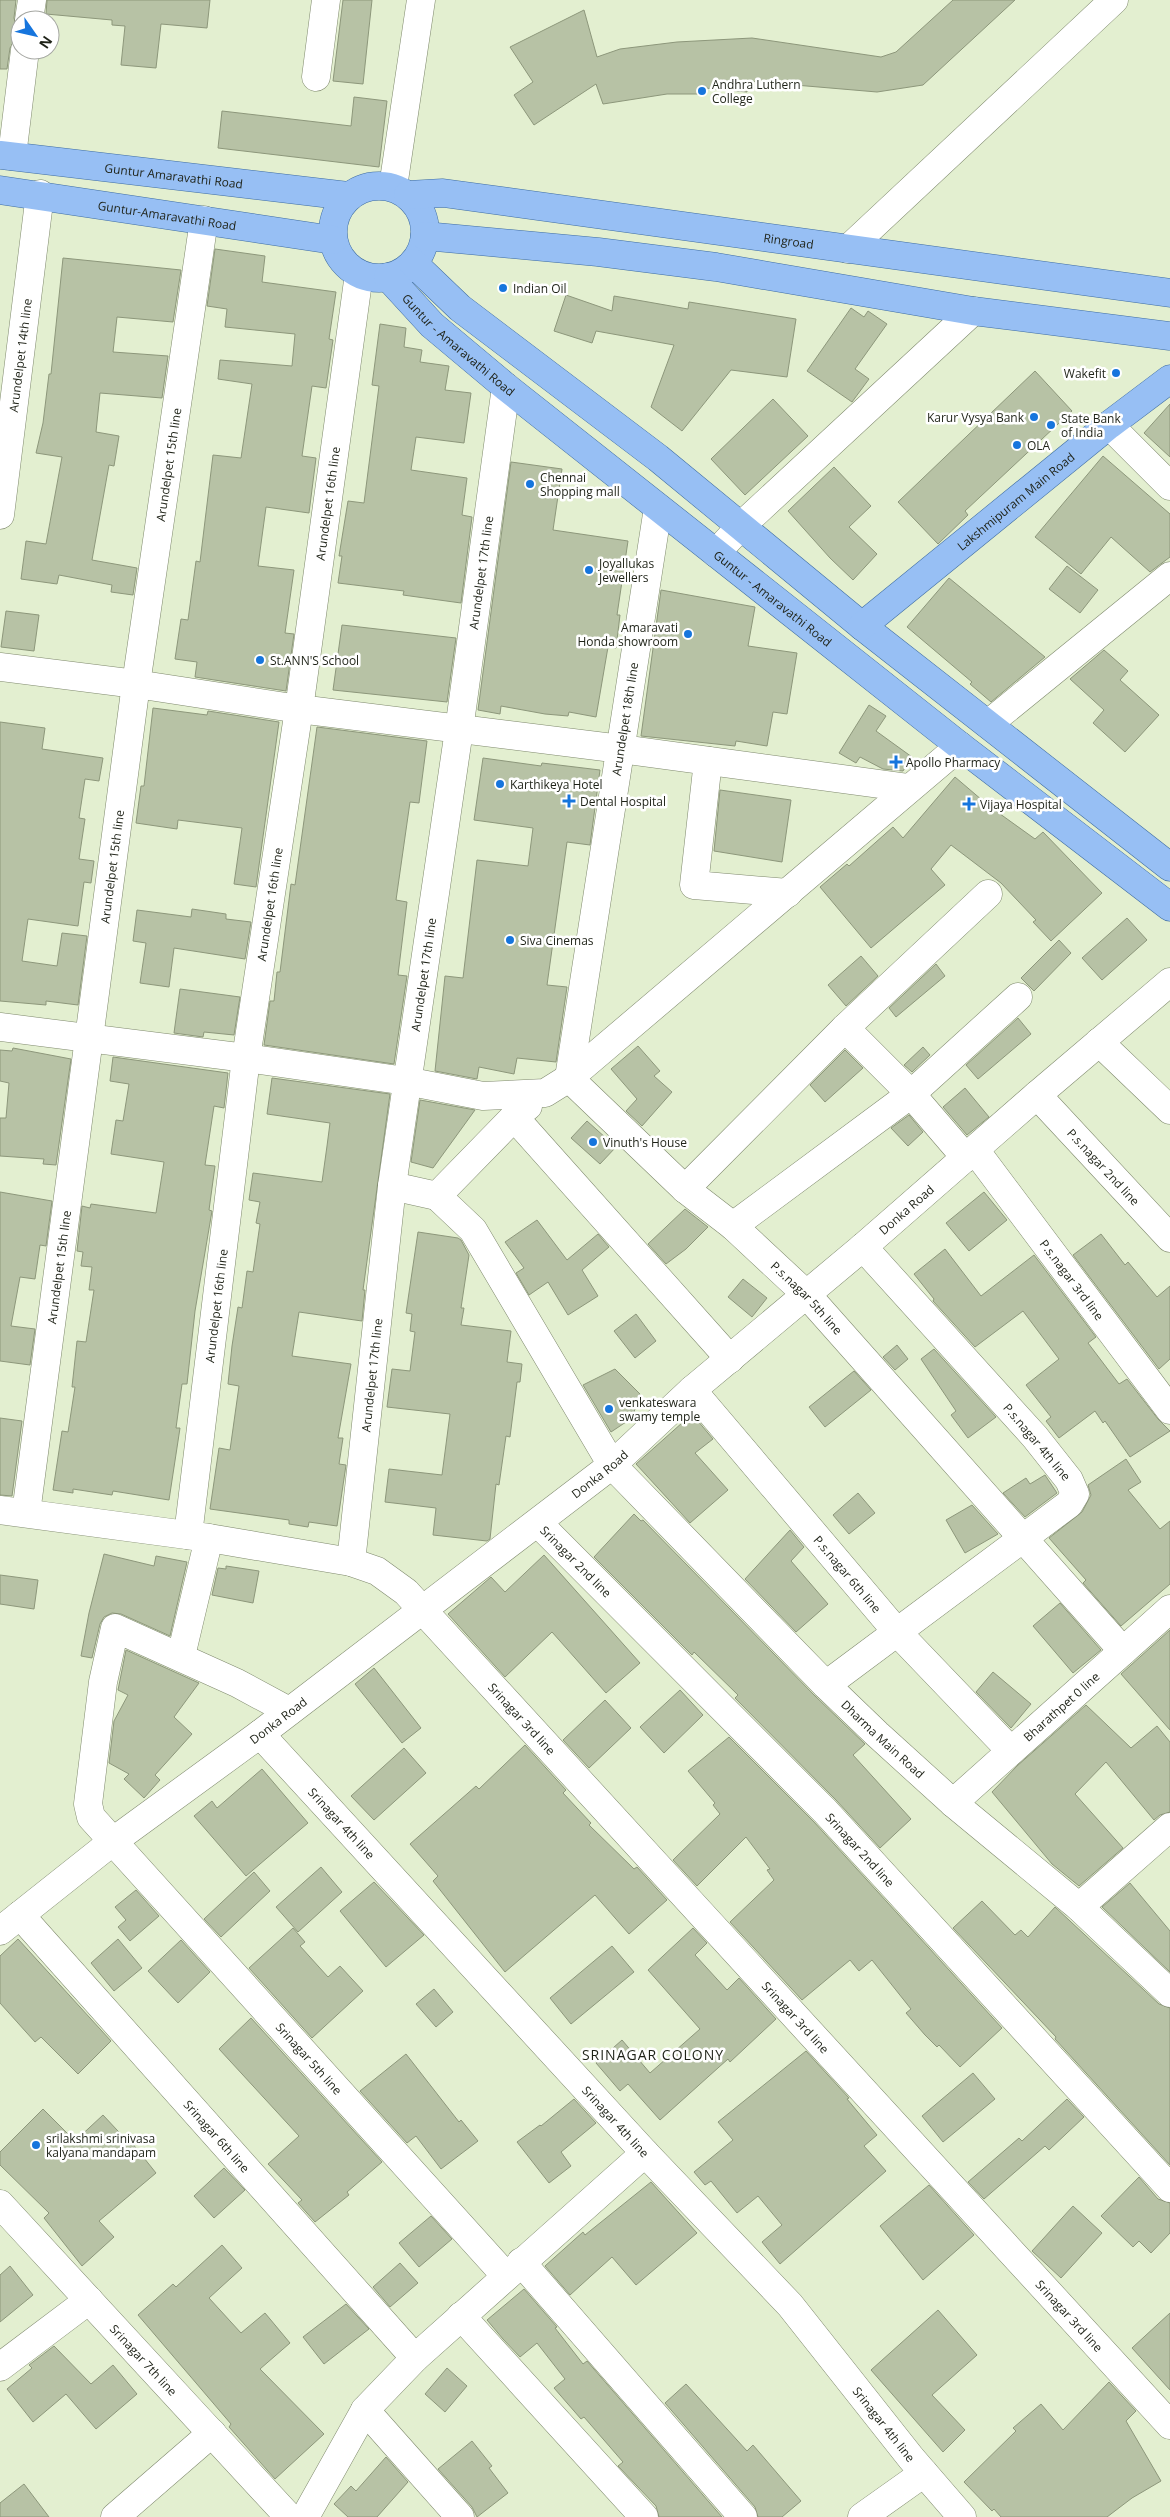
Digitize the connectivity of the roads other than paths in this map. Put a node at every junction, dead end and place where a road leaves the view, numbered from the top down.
1 (326, 0) edge
2 (421, 0) edge
3 (1114, 0) edge
4 (23, 60) edge
5 (316, 77) dead end
6 (6, 156) edge
7 (0, 190) edge
8 (400, 191) junction
9 (40, 194) junction
10 (348, 196) junction
11 (204, 220) junction
12 (425, 236) junction
13 (333, 240) junction
14 (848, 249) junction
15 (413, 263) junction
16 (359, 274) junction
17 (388, 277) junction
18 (1170, 293) edge
19 (973, 310) junction
20 (1170, 336) edge
21 (1170, 379) edge
22 (506, 387) junction
23 (1109, 425) junction
24 (1170, 486) edge
25 (658, 508) junction
26 (0, 515) edge
27 (741, 526) junction
28 (716, 553) junction
29 (1170, 576) edge
30 (862, 626) junction
31 (0, 667) edge
32 (136, 684) junction
33 (299, 709) junction
34 (988, 724) junction
35 (459, 730) junction
36 (960, 746) junction
37 (621, 749) junction
38 (708, 760) junction
39 (909, 788) junction
40 (1170, 867) edge
41 (788, 893) junction
42 (988, 894) dead end
43 (1170, 907) edge
44 (1170, 982) edge
45 (1018, 997) dead end
46 (0, 1027) edge
47 (845, 1028) junction
48 (90, 1038) junction
49 (1099, 1042) junction
50 (246, 1058) junction
51 (569, 1078) junction
52 (406, 1081) junction
53 (545, 1094) junction
54 (911, 1094) junction
55 (1036, 1095) junction
56 (1170, 1110) edge
57 (514, 1117) junction
58 (971, 1154) junction
59 (392, 1186) junction
60 (685, 1189) junction
61 (437, 1196) junction
62 (733, 1226) junction
63 (1170, 1238) edge
64 (864, 1247) junction
65 (807, 1295) junction
66 (730, 1359) junction
67 (692, 1390) junction
68 (1170, 1410) edge
69 (612, 1466) junction
70 (0, 1510) edge
71 (26, 1513) junction
72 (538, 1523) junction
73 (198, 1536) junction
74 (1022, 1539) junction
75 (350, 1562) junction
76 (1170, 1608) edge
77 (421, 1610) junction
78 (897, 1632) junction
79 (1123, 1651) junction
80 (181, 1656) junction
81 (826, 1685) junction
82 (289, 1711) junction
83 (260, 1734) junction
84 (1011, 1751) junction
85 (952, 1803) junction
86 (1170, 1827) edge
87 (112, 1842) junction
88 (1079, 1908) junction
89 (10, 1923) edge
90 (1170, 1993) edge
91 (644, 2153) junction
92 (1170, 2188) edge
93 (0, 2204) edge
94 (513, 2269) junction
95 (89, 2300) junction
96 (461, 2316) junction
97 (415, 2358) junction
98 (0, 2367) edge
99 (365, 2410) junction
100 (1170, 2425) edge
101 (212, 2433) junction
102 (924, 2473) junction
103 (115, 2517) edge
104 (289, 2517) edge
105 (305, 2517) edge
106 (460, 2517) edge
107 (644, 2517) edge
108 (743, 2517) edge
109 (862, 2517) edge
110 (962, 2517) edge

1 - 5 street
2 - 8 street
3 - 14 street
4 - 6 street
6 - 10 main road, Guntur Amaravathi Road
7 - 9 main road, Guntur-Amaravathi Road
8 - 10 main road
8 - 12 main road
8 - 14 main road, Ringroad
9 - 11 main road, Guntur-Amaravathi Road
9 - 26 street, Arundelpet 14th line
10 - 13 main road
11 - 13 main road, Guntur-Amaravathi Road
11 - 32 street, Arundelpet 15th line
12 - 15 main road
12 - 19 main road
13 - 16 main road
14 - 18 main road, Ringroad
15 - 17 main road
15 - 27 main road
16 - 17 main road
16 - 33 street, Arundelpet 16th line
17 - 22 main road, Guntur - Amaravathi Road
19 - 20 main road
19 - 27 street
21 - 23 main road, Lakshmipuram Main Road
22 - 25 main road, Guntur - Amaravathi Road
22 - 35 street, Arundelpet 17th line
23 - 24 street
23 - 30 main road, Lakshmipuram Main Road
25 - 28 main road, Guntur - Amaravathi Road
25 - 37 street, Arundelpet 18th line
27 - 28 street
27 - 30 main road
28 - 36 main road, Guntur - Amaravathi Road
29 - 34 street
30 - 34 main road
31 - 32 street
32 - 33 street
32 - 48 street, Arundelpet 15th line
33 - 35 street
33 - 50 street, Arundelpet 16th line
34 - 40 main road
35 - 37 street
35 - 52 street, Arundelpet 17th line
36 - 39 street
36 - 43 main road, Guntur - Amaravathi Road
37 - 38 street
37 - 51 street, Arundelpet 18th line
38 - 39 street
38 - 41 street
39 - 41 street
41 - 51 street
42 - 47 street
44 - 49 street, Donka Road
45 - 54 street
46 - 48 street
47 - 54 street, P.s.nagar 3rd line
47 - 60 street
48 - 50 street
48 - 71 street, Arundelpet 15th line
49 - 55 street, Donka Road
49 - 56 street
50 - 52 street
50 - 73 street, Arundelpet 16th line
51 - 53 street
51 - 60 street, P.s.nagar 5th line
52 - 53 street
52 - 59 street, Arundelpet 17th line
53 - 57 street
54 - 58 street, P.s.nagar 3rd line
54 - 62 street
55 - 58 street, Donka Road
55 - 63 street, P.s.nagar 2nd line
57 - 61 street
57 - 66 street
58 - 64 street, Donka Road
58 - 68 street, P.s.nagar 3rd line
59 - 61 street
59 - 75 street, Arundelpet 17th line
60 - 62 street, P.s.nagar 5th line
61 - 69 street, Dharma Main Road
62 - 65 street, P.s.nagar 5th line
64 - 65 street, Donka Road
64 - 74 street, P.s.nagar 4th line
65 - 66 street, Donka Road
65 - 74 street, P.s.nagar 5th line
66 - 67 street, Donka Road
67 - 69 street, Donka Road
67 - 78 street, P.s.nagar 6th line
69 - 72 street, Donka Road
69 - 81 street, Dharma Main Road
70 - 71 street, Srinagar 3rd line
71 - 73 street, Srinagar 3rd line
72 - 77 street, Donka Road
72 - 92 street, Srinagar 2nd line
73 - 75 street, Srinagar 3rd line
73 - 80 street, Arundelpet 16th line
74 - 78 street, P.s.nagar 4th line
74 - 79 street, P.s.nagar 5th line
75 - 77 street, Srinagar 3rd line
76 - 79 street, Bharathpet 0 line
77 - 82 street, Donka Road
77 - 100 street, Srinagar 3rd line
78 - 81 street, P.s.nagar 4th line
78 - 84 street, P.s.nagar 6th line
79 - 84 street, Bharathpet 0 line
80 - 82 street
80 - 87 street, Srinagar 5th line
81 - 85 street, Dharma Main Road
82 - 83 street, Donka Road
83 - 87 street, Donka Road
83 - 91 street, Srinagar 4th line
84 - 85 street, Bharathpet 0 line
85 - 88 street, Dharma Main Road
86 - 88 street
87 - 89 street, Donka Road
87 - 94 street, Srinagar 5th line
88 - 90 street, Dharma Main Road
89 - 97 street, Srinagar 6th line
91 - 94 street
91 - 102 street, Srinagar 4th line
93 - 95 street, Srinagar 7th line
94 - 96 street
94 - 108 street, Srinagar 5th line
95 - 98 street
95 - 101 street, Srinagar 7th line
96 - 97 street
96 - 107 street
97 - 99 street
99 - 105 street
99 - 106 street
101 - 103 street
101 - 104 street, Srinagar 7th line
102 - 109 street
102 - 110 street, Srinagar 4th line

